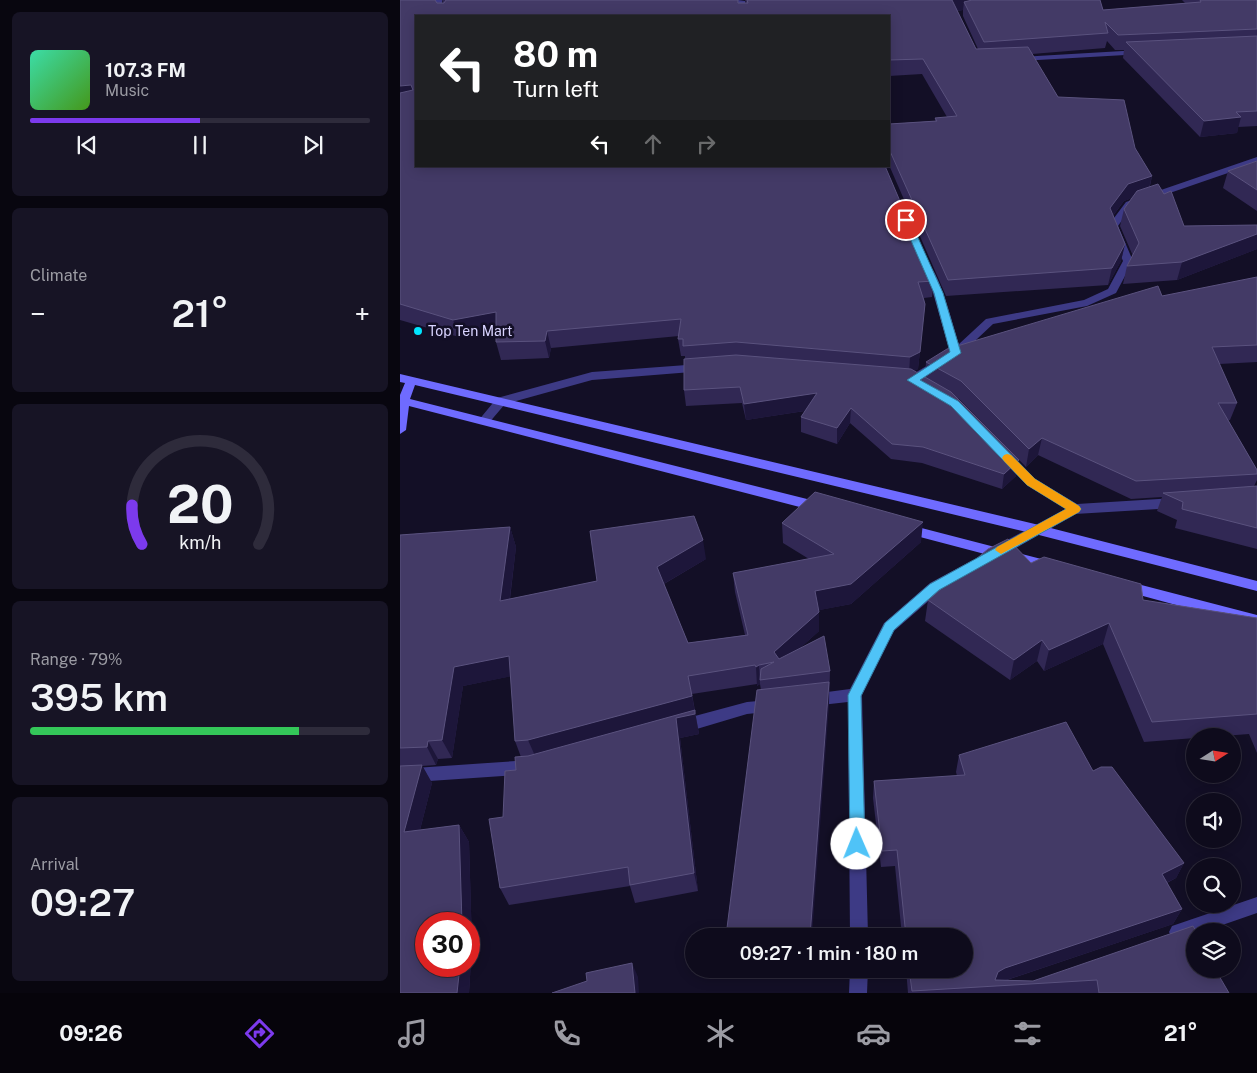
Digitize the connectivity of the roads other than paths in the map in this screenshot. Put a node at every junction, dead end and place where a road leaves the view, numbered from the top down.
1 (438, 0) edge
2 (741, 1) edge
3 (444, 15) edge
4 (744, 15) edge
5 (1152, 52) edge
6 (1007, 60) edge
7 (1257, 160) edge
8 (922, 257) edge
9 (956, 353) junction
10 (708, 367) edge
11 (406, 379) edge
12 (912, 382) edge
13 (402, 400) edge
14 (502, 401) junction
15 (484, 421) junction
16 (400, 430) edge
17 (996, 446) edge
18 (1190, 502) edge
19 (1075, 509) junction
20 (836, 511) edge
21 (892, 525) edge
22 (1039, 530) junction
23 (997, 552) junction
24 (1064, 570) edge
25 (1113, 583) edge
26 (1257, 586) edge
27 (1257, 621) edge
28 (855, 695) junction
29 (670, 730) edge
30 (545, 764) edge
31 (400, 776) edge
32 (1257, 905) edge
33 (859, 928) edge
34 (1164, 937) edge
35 (859, 978) edge
36 (858, 993) edge

1 - 3 street
2 - 4 street
5 - 6 street
7 - 9 street
8 - 9 street
9 - 12 street
10 - 14 street
11 - 13 main road
11 - 14 main road
13 - 15 main road
13 - 16 main road
14 - 15 street
14 - 22 main road
15 - 20 main road
17 - 19 street
18 - 19 street
19 - 22 street
21 - 23 main road
22 - 23 street
22 - 26 main road
23 - 24 main road
23 - 28 street
25 - 27 main road
28 - 29 street
28 - 33 street
30 - 31 street
32 - 34 street
35 - 36 street

